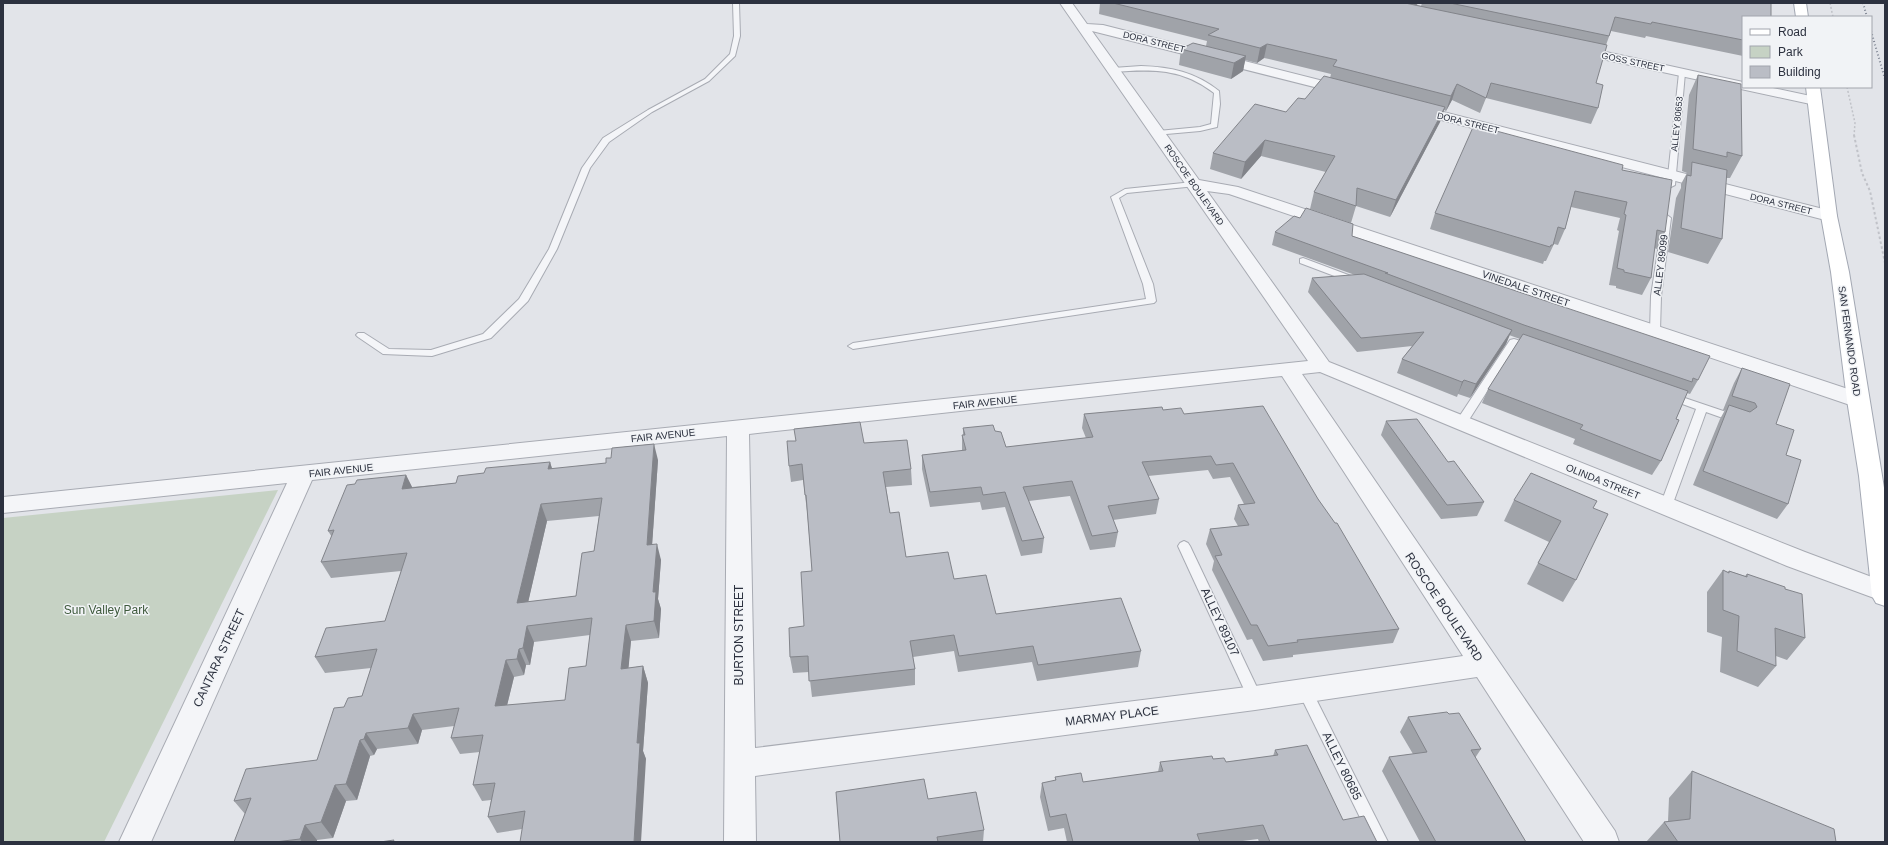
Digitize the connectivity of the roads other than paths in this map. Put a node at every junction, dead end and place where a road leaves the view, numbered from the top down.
1 (736, 3) edge
2 (1066, 3) edge
3 (1800, 3) edge
4 (1802, 16) edge
5 (1082, 27) junction
6 (1565, 47) edge
7 (1114, 70) junction
8 (1682, 72) junction
9 (1742, 86) edge
10 (1758, 88) edge
11 (1814, 94) edge
12 (1359, 95) edge
13 (1397, 105) edge
14 (1158, 133) junction
15 (1672, 176) junction
16 (1193, 184) junction
17 (1670, 194) edge
18 (1668, 209) edge
19 (1829, 216) junction
20 (1303, 261) dead end
21 (1368, 286) edge
22 (1655, 332) junction
23 (362, 335) dead end
24 (854, 346) dead end
25 (1544, 352) edge
26 (1322, 366) junction
27 (1289, 370) junction
28 (1657, 391) edge
29 (1858, 400) junction
30 (1702, 407) junction
31 (1741, 421) edge
32 (1461, 424) junction
33 (738, 427) junction
34 (303, 474) junction
35 (3, 505) edge
36 (1666, 506) junction
37 (1184, 546) dead end
38 (1885, 594) edge
39 (1483, 665) junction
40 (1305, 691) junction
41 (1255, 698) junction
42 (740, 764) junction
43 (135, 842) edge
44 (740, 842) edge
45 (1380, 842) edge
46 (1603, 842) edge

1 - 23 lane
2 - 5 street, ROSCOE BOULEVARD
3 - 4 main road
5 - 7 street, ROSCOE BOULEVARD
5 - 12 street, DORA STREET
6 - 8 street, GOSS STREET
7 - 14 street, ROSCOE BOULEVARD
7 - 14 lane
8 - 9 street, GOSS STREET
8 - 15 lane, ALLEY 80653
10 - 11 street
11 - 19 main road, SAN FERNANDO ROAD
13 - 15 street, DORA STREET
14 - 16 street, ROSCOE BOULEVARD
15 - 17 lane
15 - 19 street, DORA STREET
16 - 22 street, VINEDALE STREET
16 - 24 lane
16 - 26 street, ROSCOE BOULEVARD
18 - 22 lane, ALLEY 89099
19 - 29 main road, SAN FERNANDO ROAD
20 - 21 lane
22 - 29 street, VINEDALE STREET
25 - 32 lane
26 - 27 street, FAIR AVENUE
26 - 32 street, OLINDA STREET
27 - 33 street, FAIR AVENUE
27 - 39 street, ROSCOE BOULEVARD
28 - 30 lane
29 - 38 main road, SAN FERNANDO ROAD
30 - 31 lane
30 - 36 lane
32 - 36 street, OLINDA STREET
33 - 34 street, FAIR AVENUE
33 - 42 street, BURTON STREET
34 - 35 street, FAIR AVENUE
34 - 43 street, CANTARA STREET
36 - 38 street, OLINDA STREET
37 - 41 lane, ALLEY 89107
39 - 40 street, MARMAY PLACE
39 - 46 street, ROSCOE BOULEVARD
40 - 41 street, MARMAY PLACE
40 - 45 lane, ALLEY 80685
41 - 42 street, MARMAY PLACE
42 - 44 street, BURTON STREET

